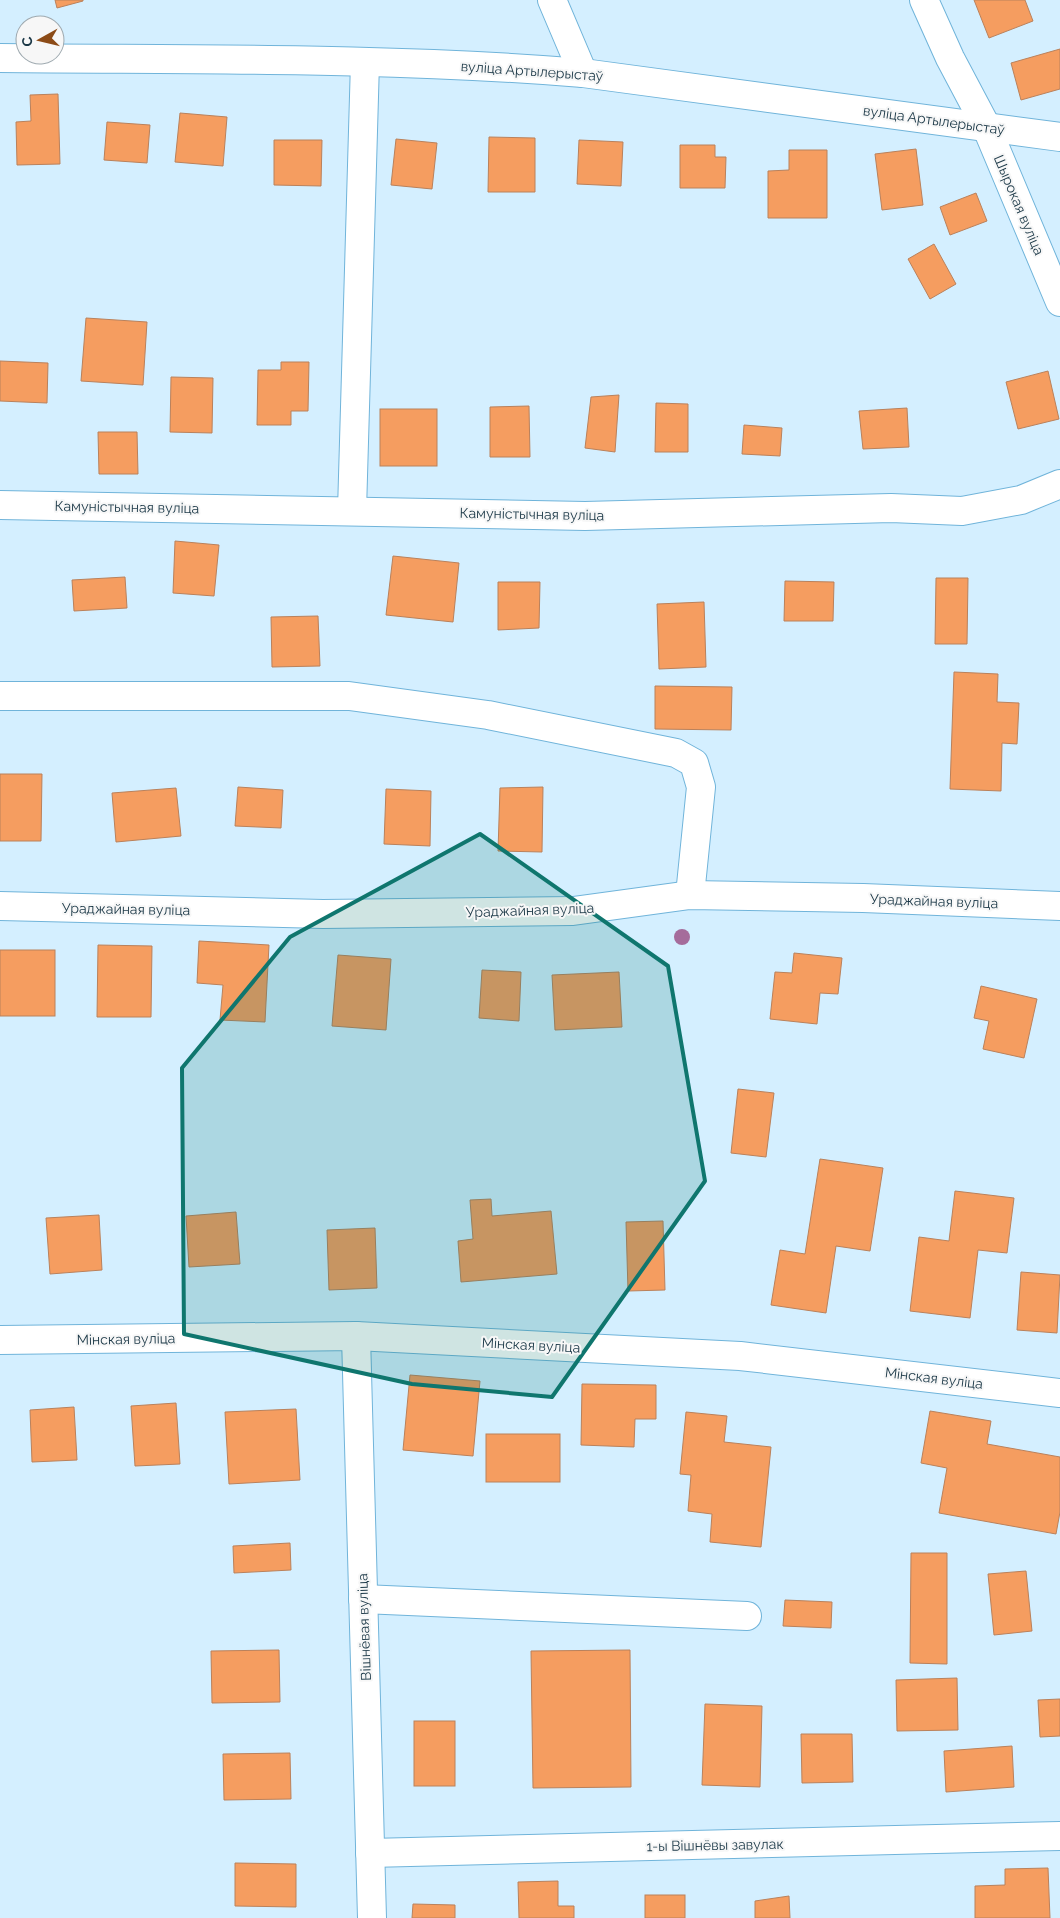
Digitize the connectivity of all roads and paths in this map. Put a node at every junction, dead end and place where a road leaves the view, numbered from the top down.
1 (552, 0) edge
2 (924, 0) edge
3 (0, 58) edge
4 (365, 62) junction
5 (583, 73) junction
6 (986, 126) junction
7 (1060, 137) edge
8 (1060, 302) edge
9 (1060, 484) edge
10 (0, 505) edge
11 (352, 512) junction
12 (0, 696) edge
13 (690, 895) junction
14 (0, 906) edge
15 (1060, 906) edge
16 (356, 1336) junction
17 (0, 1340) edge
18 (1060, 1393) edge
19 (363, 1599) junction
20 (747, 1616) dead end
21 (1060, 1836) edge
22 (370, 1854) junction
23 (372, 1918) edge

1 - 5 street
2 - 6 street, Шырокая вуліца
3 - 4 street, вуліца Артылерыстаў
4 - 5 street, вуліца Артылерыстаў
4 - 11 street
5 - 6 street, вуліца Артылерыстаў
6 - 7 street, вуліца Артылерыстаў
6 - 8 street, Шырокая вуліца
9 - 11 street, Камуністычная вуліца
10 - 11 street, Камуністычная вуліца
12 - 13 street
13 - 14 street, Ураджайная вуліца
13 - 15 street, Ураджайная вуліца
16 - 17 street, Мінская вуліца
16 - 18 street, Мінская вуліца
16 - 19 street, Вішнёвая вуліца
19 - 20 street
19 - 22 street, Вішнёвая вуліца
21 - 22 street, 1-ы Вішнёвы завулак
22 - 23 street, Вішнёвая вуліца

